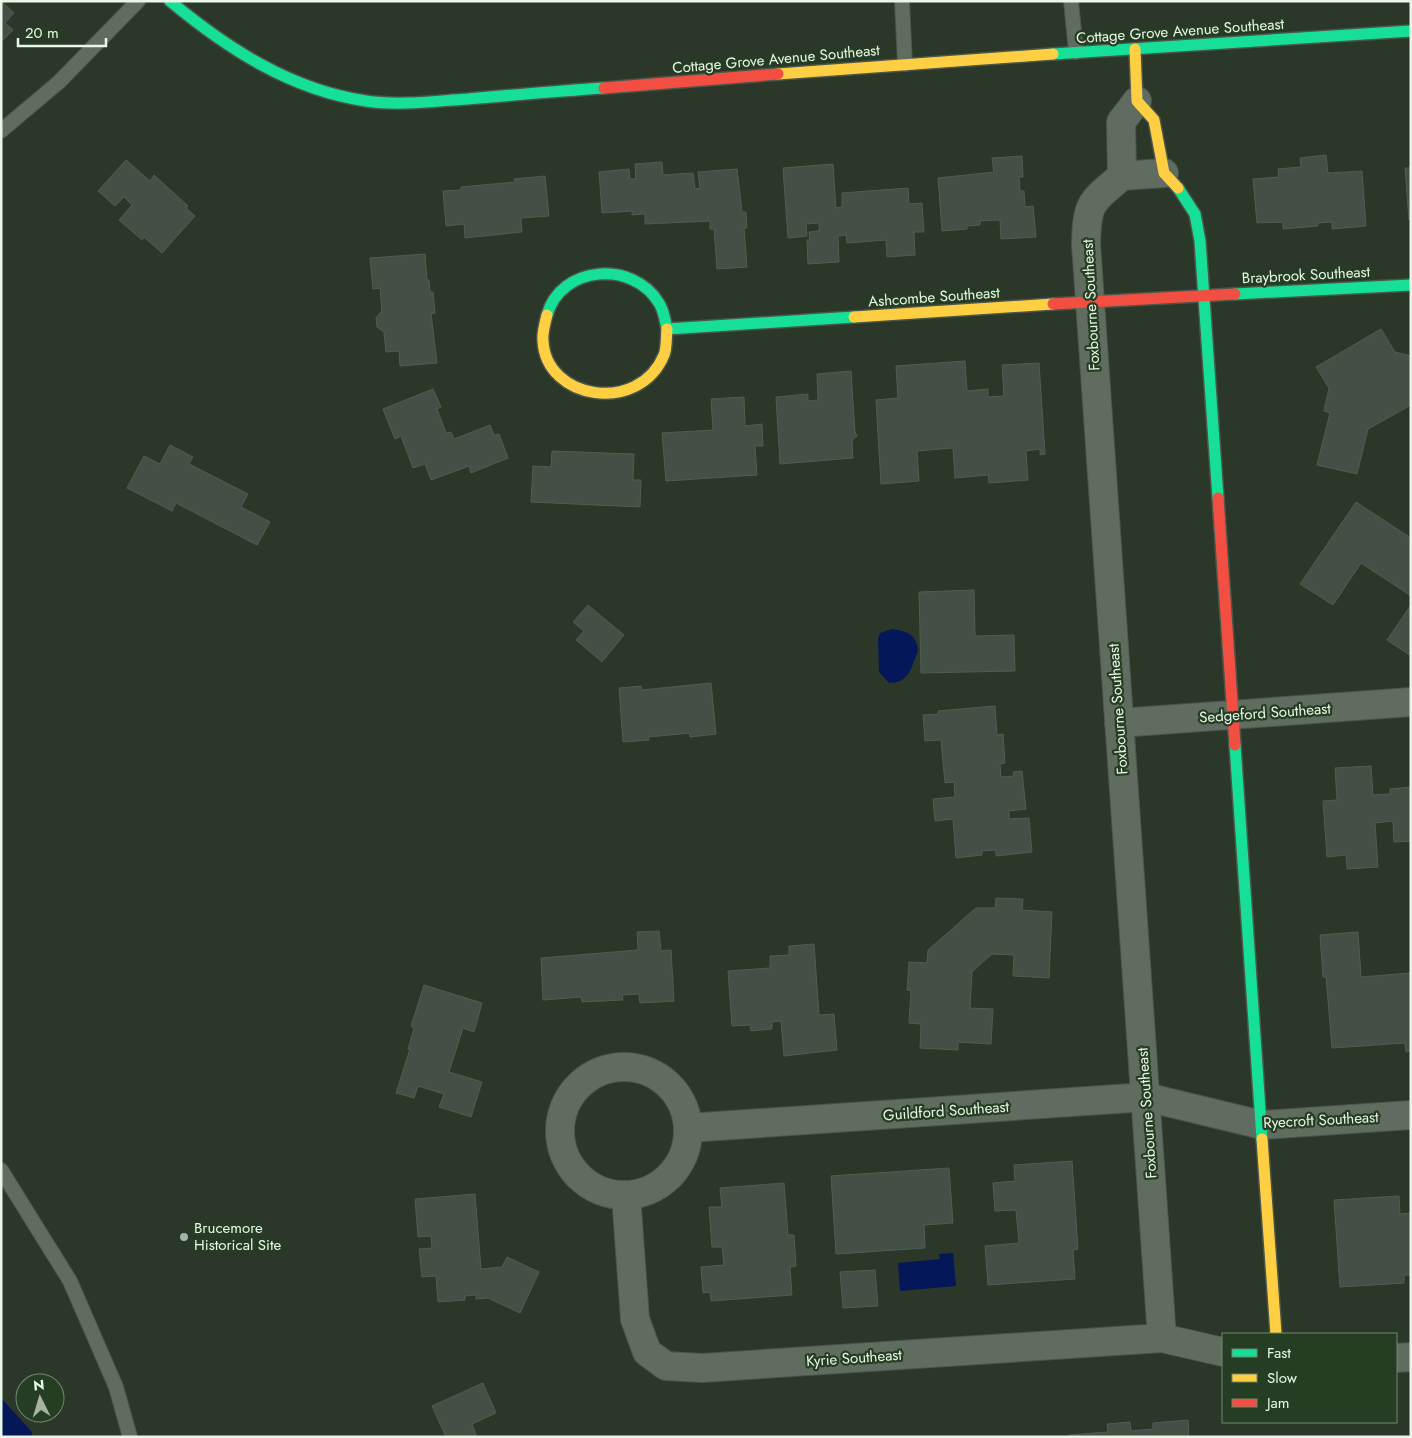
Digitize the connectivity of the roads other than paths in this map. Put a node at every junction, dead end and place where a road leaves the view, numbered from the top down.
1 (138, 1) edge
2 (170, 1) edge
3 (902, 1) edge
4 (1071, 1) edge
5 (1411, 31) edge
6 (1135, 49) junction
7 (1076, 52) junction
8 (905, 64) junction
9 (1137, 101) junction
10 (1, 131) edge
11 (1164, 173) junction
12 (1122, 176) junction
13 (1411, 285) edge
14 (1204, 295) junction
15 (1090, 302) junction
16 (667, 329) junction
17 (1411, 702) edge
18 (1233, 715) junction
19 (1119, 723) junction
20 (1146, 1097) junction
21 (1203, 1111) joint
22 (1411, 1115) edge
23 (1262, 1125) junction
24 (688, 1128) junction
25 (1, 1170) edge
26 (626, 1195) junction
27 (1276, 1333) edge
28 (1162, 1338) junction
29 (1222, 1352) edge
30 (1397, 1358) edge
31 (1411, 1358) edge
32 (130, 1437) edge

1 - 10 lane
2 - 8 street, Cottage Grove Avenue Southeast
3 - 8 lane
4 - 7 lane
5 - 6 street, Cottage Grove Avenue Southeast
6 - 7 street, Cottage Grove Avenue Southeast
6 - 9 street
7 - 8 street, Cottage Grove Avenue Southeast
9 - 11 street
9 - 12 street
11 - 12 street
11 - 14 street
12 - 15 street, Foxbourne Southeast
13 - 14 street, Braybrook Southeast
14 - 15 street, Ashcombe Southeast
14 - 18 street
15 - 16 street, Ashcombe Southeast
15 - 19 street, Foxbourne Southeast
16 - 16 street
17 - 18 street, Sedgeford Southeast
18 - 19 street, Sedgeford Southeast
18 - 23 street
19 - 20 street, Foxbourne Southeast
20 - 21 street, Guildford Southeast
20 - 24 street, Guildford Southeast
20 - 28 street, Foxbourne Southeast
21 - 23 street, Ryecroft Southeast
22 - 23 street, Ryecroft Southeast
23 - 27 street
24 - 26 street
24 - 26 street
25 - 32 lane
26 - 28 street, Kyrie Southeast
28 - 29 street, Kyrie Southeast
30 - 31 street

